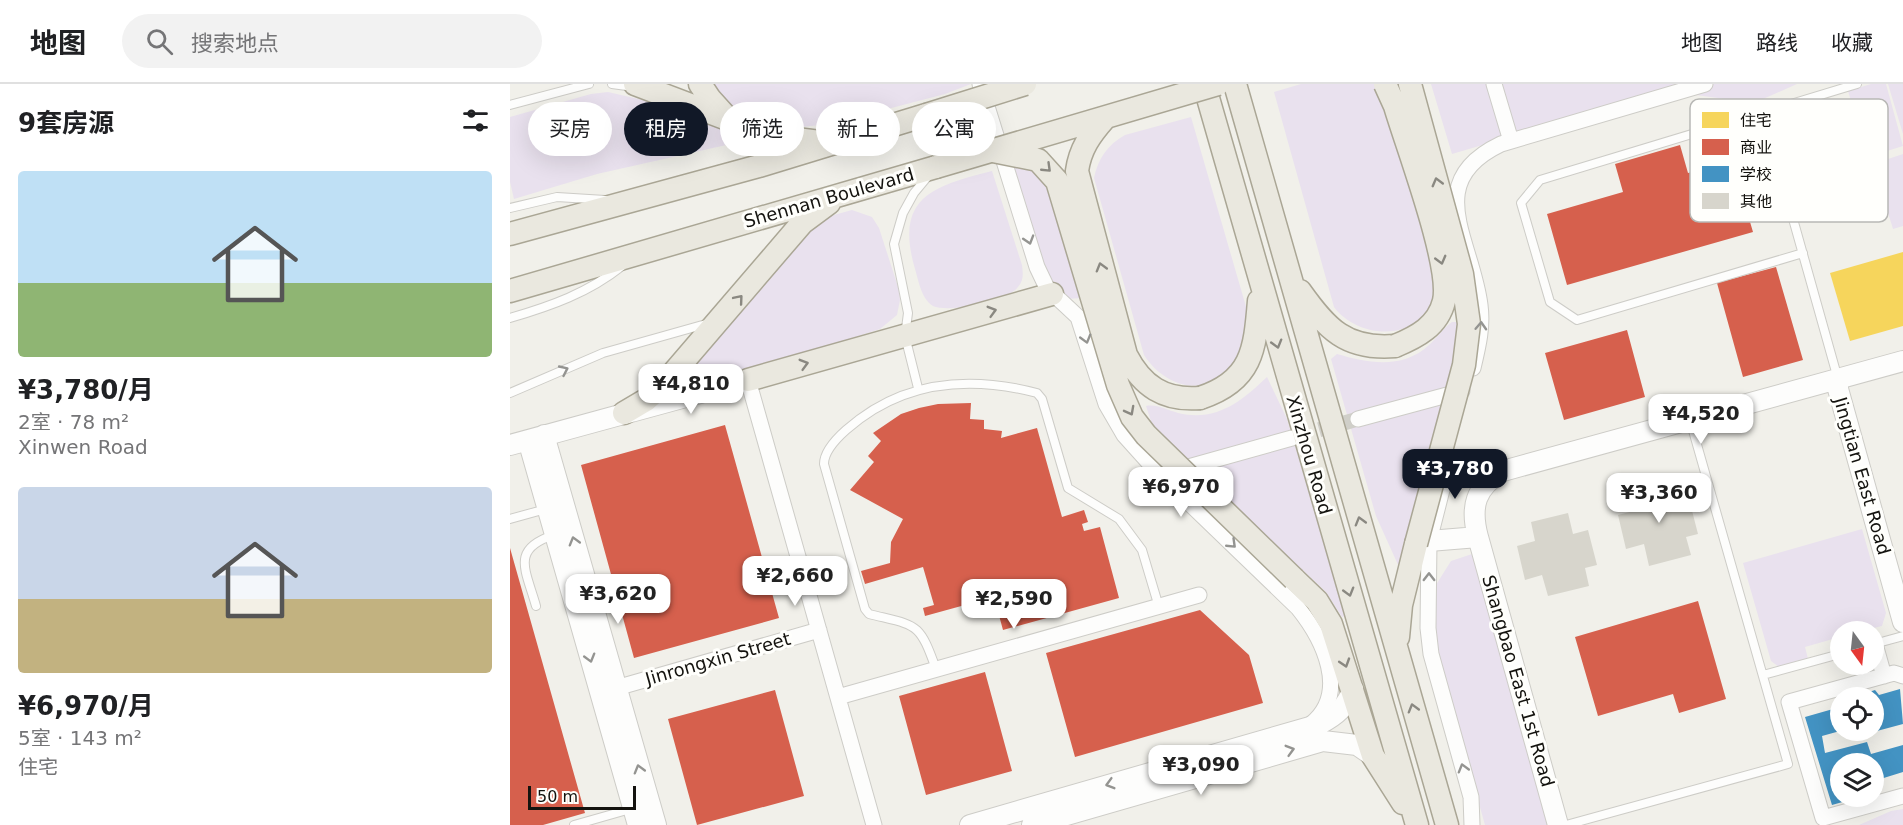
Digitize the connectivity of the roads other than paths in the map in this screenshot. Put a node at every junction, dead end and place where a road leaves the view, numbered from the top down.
1 (589, 84) edge
2 (612, 84) edge
3 (700, 84) edge
4 (988, 84) edge
5 (1025, 84) edge
6 (1204, 84) edge
7 (1218, 84) edge
8 (1235, 84) edge
9 (1385, 84) edge
10 (1410, 84) edge
11 (1494, 84) edge
12 (1705, 84) edge
13 (1857, 84) edge
14 (638, 86) edge
15 (974, 92) edge
16 (1807, 99) edge
17 (510, 105) edge
18 (720, 110) edge
19 (720, 118) edge
20 (1105, 118) junction
21 (900, 123) edge
22 (1690, 134) edge
23 (1510, 141) junction
24 (816, 148) edge
25 (996, 150) edge
26 (996, 152) edge
27 (975, 156) edge
28 (936, 167) junction
29 (840, 195) junction
30 (624, 201) junction
31 (510, 208) edge
32 (1794, 222) edge
33 (510, 234) edge
34 (1803, 253) junction
35 (637, 255) junction
36 (1291, 279) junction
37 (1261, 288) junction
38 (510, 291) edge
39 (1052, 294) junction
40 (510, 318) edge
41 (721, 320) junction
42 (905, 336) junction
43 (1903, 361) edge
44 (1903, 371) edge
45 (748, 380) junction
46 (1840, 385) junction
47 (918, 388) junction
48 (1468, 389) junction
49 (510, 393) edge
50 (624, 413) junction
51 (1358, 419) tunnel mouth
52 (1692, 424) junction
53 (1292, 438) tunnel mouth
54 (527, 440) edge
55 (1160, 475) junction
56 (548, 508) junction
57 (510, 519) edge
58 (555, 535) junction
59 (1478, 537) junction
60 (1422, 543) junction
61 (1199, 595) dead end
62 (1903, 601) edge
63 (536, 606) dead end
64 (1159, 607) junction
65 (1903, 622) edge
66 (819, 630) junction
67 (1903, 636) edge
68 (1884, 641) edge
69 (1397, 653) junction
70 (1830, 657) edge
71 (936, 669) junction
72 (1763, 675) junction
73 (1884, 675) joint
74 (1903, 676) edge
75 (616, 688) junction
76 (1353, 689) junction
77 (838, 697) junction
78 (1300, 730) junction
79 (1373, 756) junction
80 (1903, 796) edge
81 (636, 817) edge
82 (574, 825) edge
83 (656, 825) edge
84 (874, 825) edge
85 (970, 825) edge
86 (1032, 825) edge
87 (1417, 825) edge
88 (1447, 825) edge
89 (1472, 825) edge
90 (1558, 825) edge
91 (1566, 825) edge

1 - 17 lane
2 - 14 lane
3 - 18 main road
4 - 15 main road
5 - 15 main road, bridge
6 - 37 main road, Xinzhou Road
7 - 20 main road, Shennan Boulevard, bridge
8 - 36 main road, Xinzhou Road
9 -> 36 main road, bridge
60 -> 10 main road, bridge
11 - 23 street
12 - 23 street
13 - 16 lane
14 - 19 main road
15 - 21 main road, bridge
15 -> 39 street
20 - 25 main road, Shennan Boulevard, bridge
37 -> 20 main road, bridge
22 - 34 lane
48 -> 23 street
24 - 30 main road
26 -> 76 main road, bridge
27 - 28 main road, Shennan Boulevard, bridge
28 - 29 main road, Shennan Boulevard
28 - 42 lane
29 - 35 main road, Shennan Boulevard
41 -> 29 main road
30 - 31 lane
30 - 33 main road
32 - 34 lane
34 - 46 lane
35 - 38 main road, Shennan Boulevard
35 - 40 lane
69 -> 36 main road, Xinzhou Road
37 -> 87 main road, Xinzhou Road
42 -> 39 main road
39 -> 55 street
49 -> 41 lane
41 - 50 main road
45 -> 42 main road
42 - 47 lane
43 - 46 street
44 - 46 street
45 - 50 street
45 - 66 street
46 - 52 street
46 - 62 street, Jingtian East Road
46 - 65 street, Jingtian East Road
47 - 64 lane
47 - 71 lane
48 - 51 street
48 - 60 street
50 - 54 street
52 - 59 street, Shangbao East 1st Road
52 - 72 lane
53 - 55 street
54 - 56 street
75 -> 54 street
55 -> 78 street
56 - 57 lane
56 - 58 street
58 - 63 lane
58 -> 81 street
59 - 60 street
59 - 90 street, Shangbao East 1st Road
60 - 69 main road
89 -> 60 street
61 - 64 street
64 - 71 street
66 - 75 street, Jinrongxin Street
66 - 77 street
67 - 68 lane
88 -> 69 main road, Xinzhou Road
70 - 72 lane
71 - 77 street
72 - 91 lane
73 - 74 street
73 - 80 street
83 -> 75 street
76 - 78 street
76 - 79 main road
77 - 84 street
78 -> 85 street
86 -> 79 street
79 - 87 main road
81 - 82 lane

